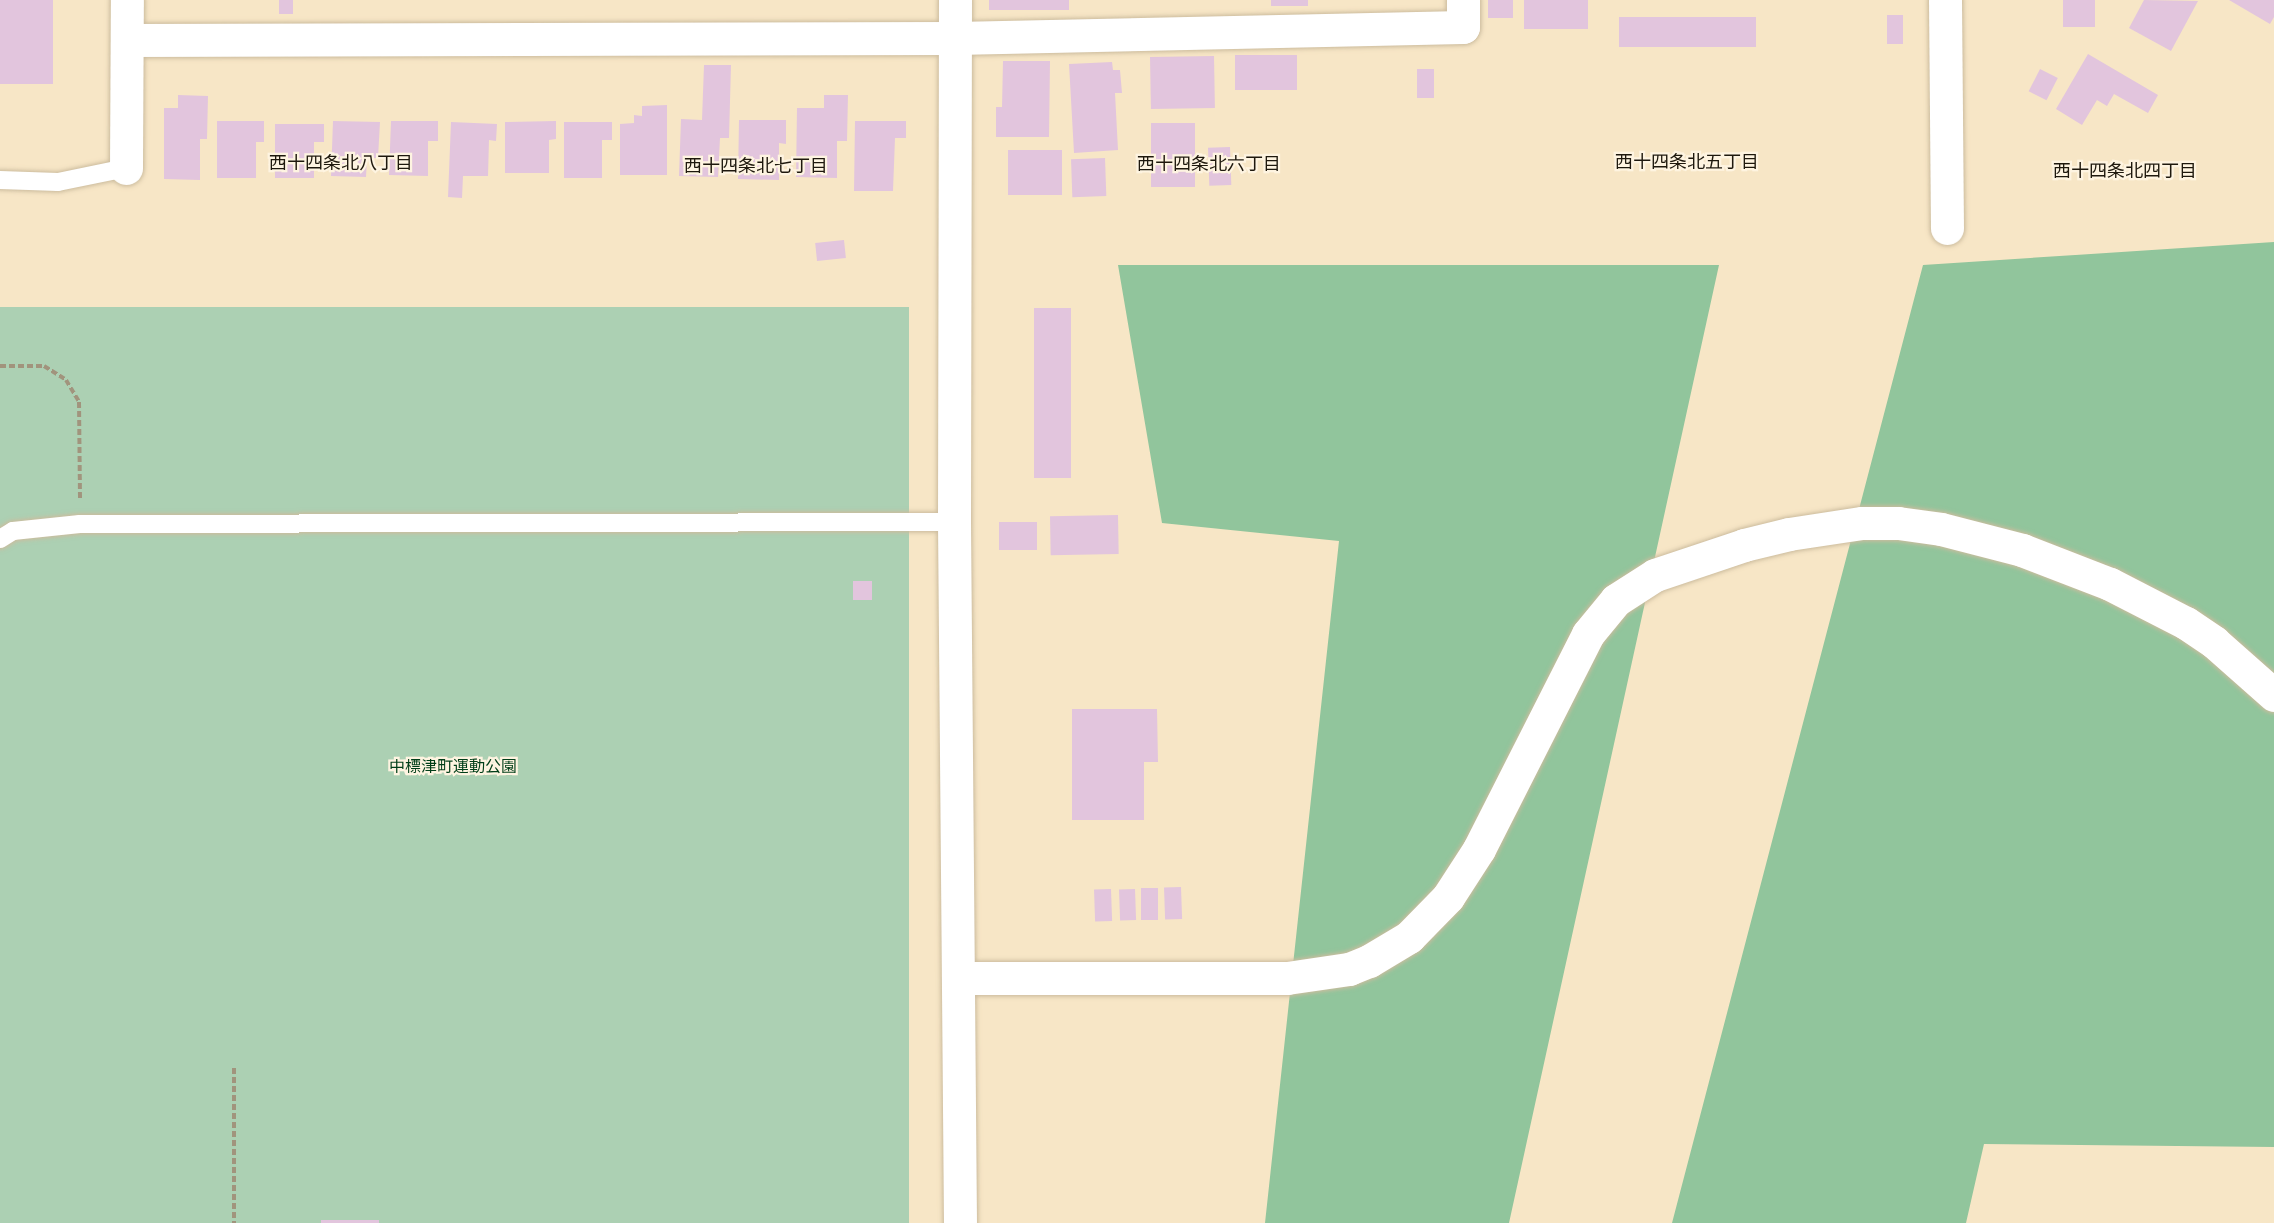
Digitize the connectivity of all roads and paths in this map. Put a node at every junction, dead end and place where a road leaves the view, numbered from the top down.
1 (127, 0) edge
2 (955, 0) edge
3 (1463, 0) edge
4 (1945, 0) edge
5 (955, 38) junction
6 (127, 40) junction
7 (126, 168) joint
8 (0, 180) edge
9 (1947, 228) dead end
10 (0, 366) edge
11 (954, 522) junction
12 (80, 524) junction
13 (0, 539) edge
14 (2274, 695) edge
15 (958, 978) junction
16 (234, 1068) dead end
17 (234, 1223) edge
18 (960, 1223) edge

1 - 6 street
2 - 5 street
3 - 5 street
4 - 9 street
5 - 6 street
5 - 11 street
6 - 7 street
7 - 8 lane
10 - 12 path
11 - 12 lane
11 - 15 street
12 - 13 lane
14 - 15 street
15 - 18 street
16 - 17 path

